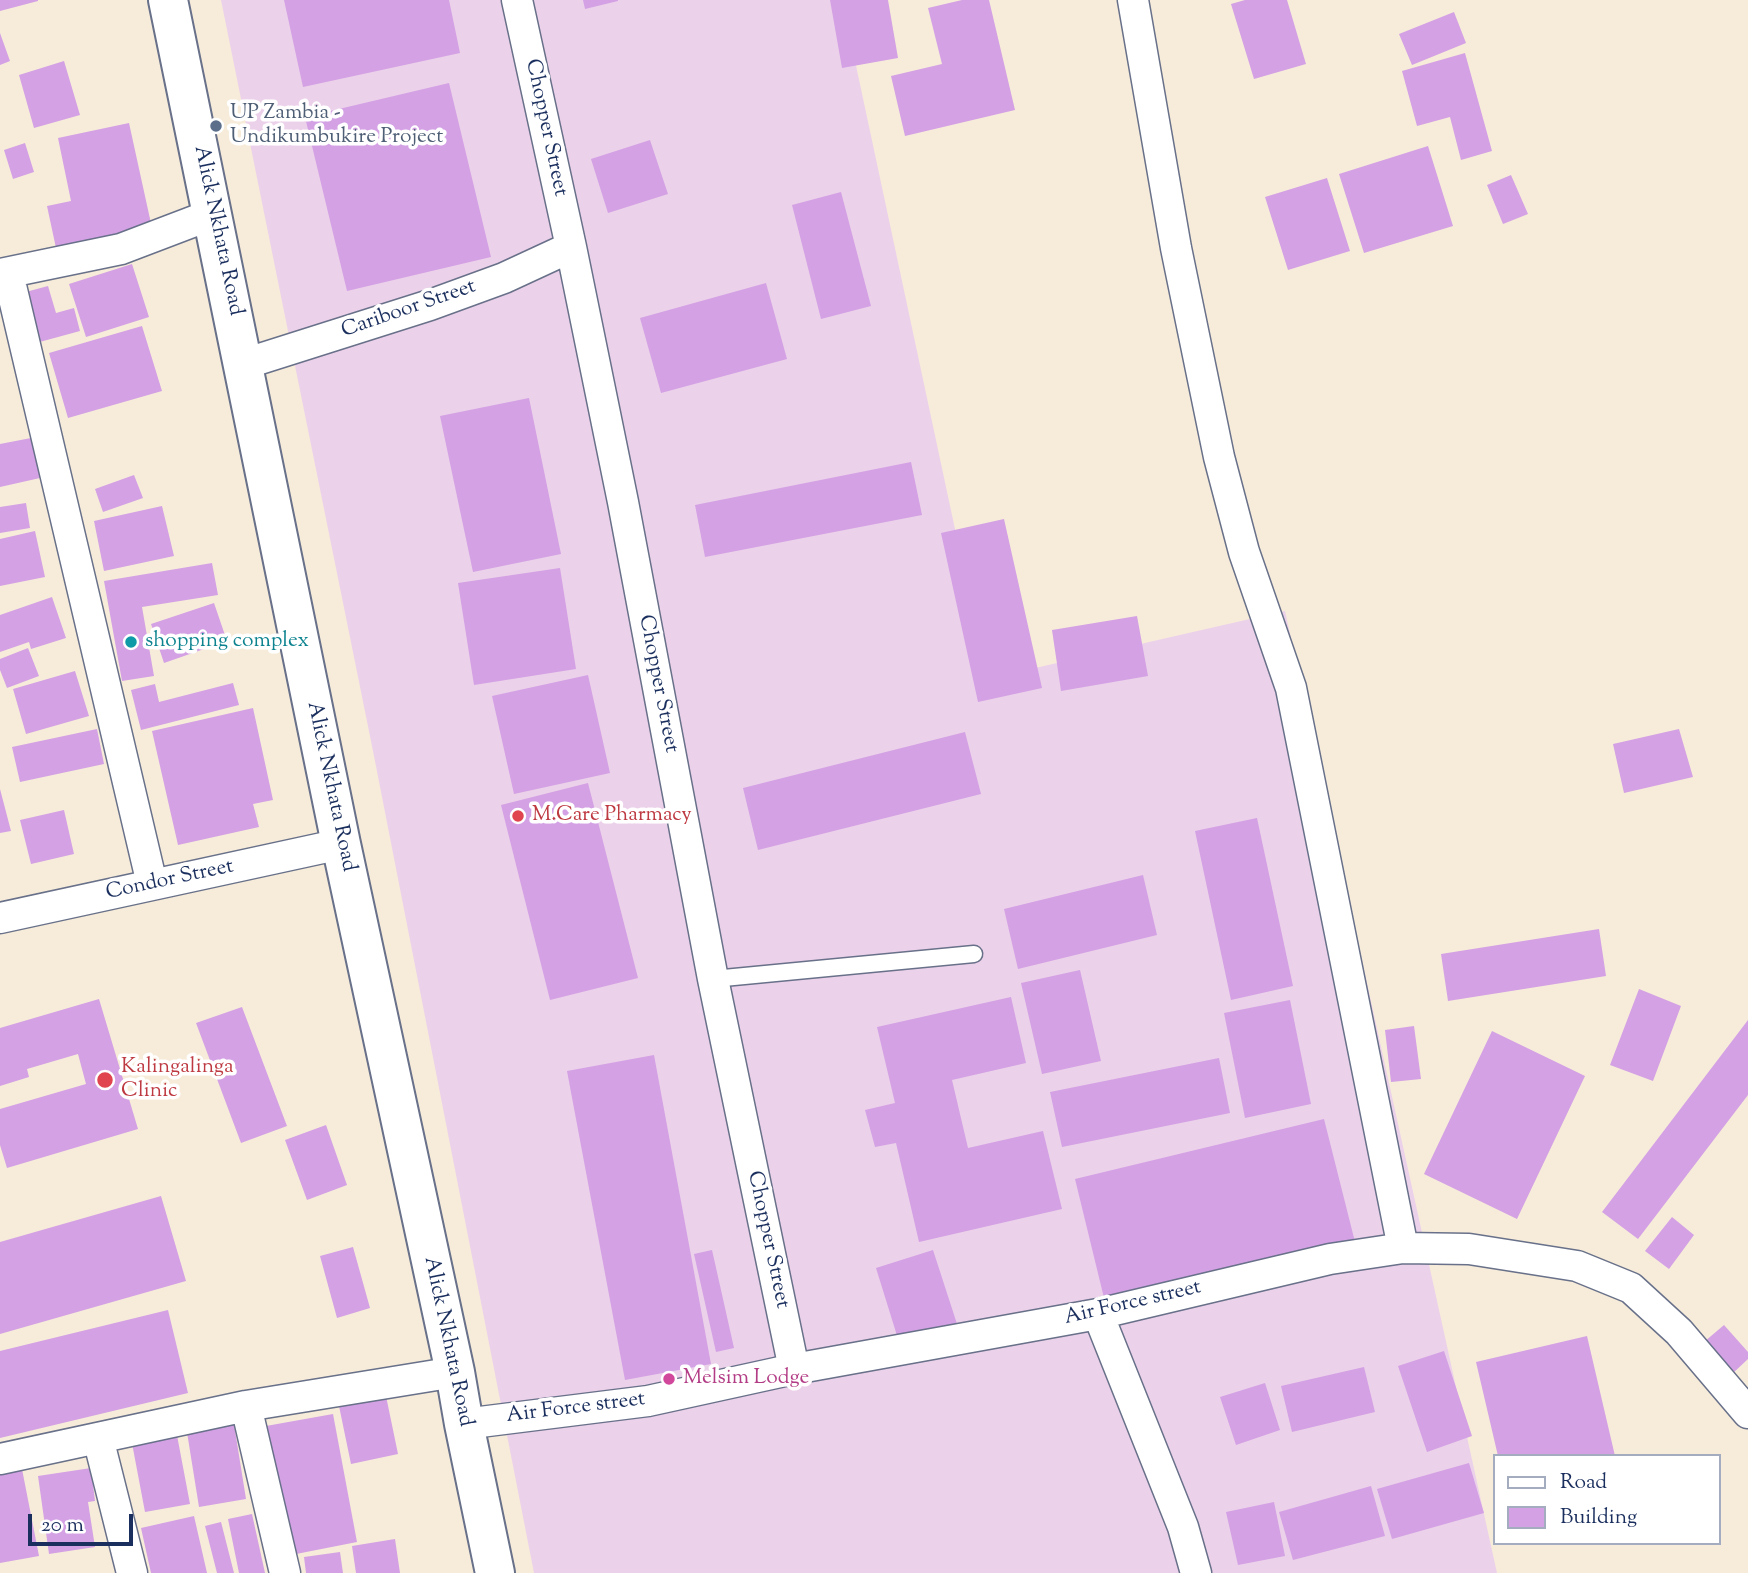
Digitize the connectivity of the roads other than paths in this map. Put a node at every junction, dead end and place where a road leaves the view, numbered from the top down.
1 (168, 0) edge
2 (517, 0) edge
3 (1133, 0) edge
4 (213, 214) junction
5 (571, 247) junction
6 (4, 274) edge
7 (244, 364) junction
8 (341, 844) junction
9 (152, 884) junction
10 (0, 918) edge
11 (974, 954) dead end
12 (713, 979) junction
13 (1403, 1248) junction
14 (1098, 1314) junction
15 (794, 1369) junction
16 (455, 1372) junction
17 (246, 1406) junction
18 (1748, 1413) edge
19 (464, 1424) junction
20 (98, 1438) junction
21 (0, 1459) edge
22 (132, 1573) edge
23 (285, 1573) edge
24 (495, 1573) edge
25 (1196, 1573) edge

1 - 4 main road, Alick Nkhata Road
2 - 5 street, Chopper Street
3 - 13 street
4 - 6 street
4 - 7 main road, Alick Nkhata Road
5 - 7 street, Cariboor Street
5 - 12 street, Chopper Street
6 - 9 street
7 - 8 main road, Alick Nkhata Road
8 - 9 street, Condor Street
8 - 16 main road, Alick Nkhata Road
9 - 10 street, Condor Street
11 - 12 lane
12 - 15 street, Chopper Street
13 - 14 street, Air Force street
13 - 18 street, Air Force street
14 - 15 street, Air Force street
14 - 25 street
15 - 19 street, Air Force street
16 - 17 street
16 - 19 main road, Alick Nkhata Road
17 - 20 street
17 - 23 street
19 - 24 main road, Alick Nkhata Road
20 - 21 street
20 - 22 street

